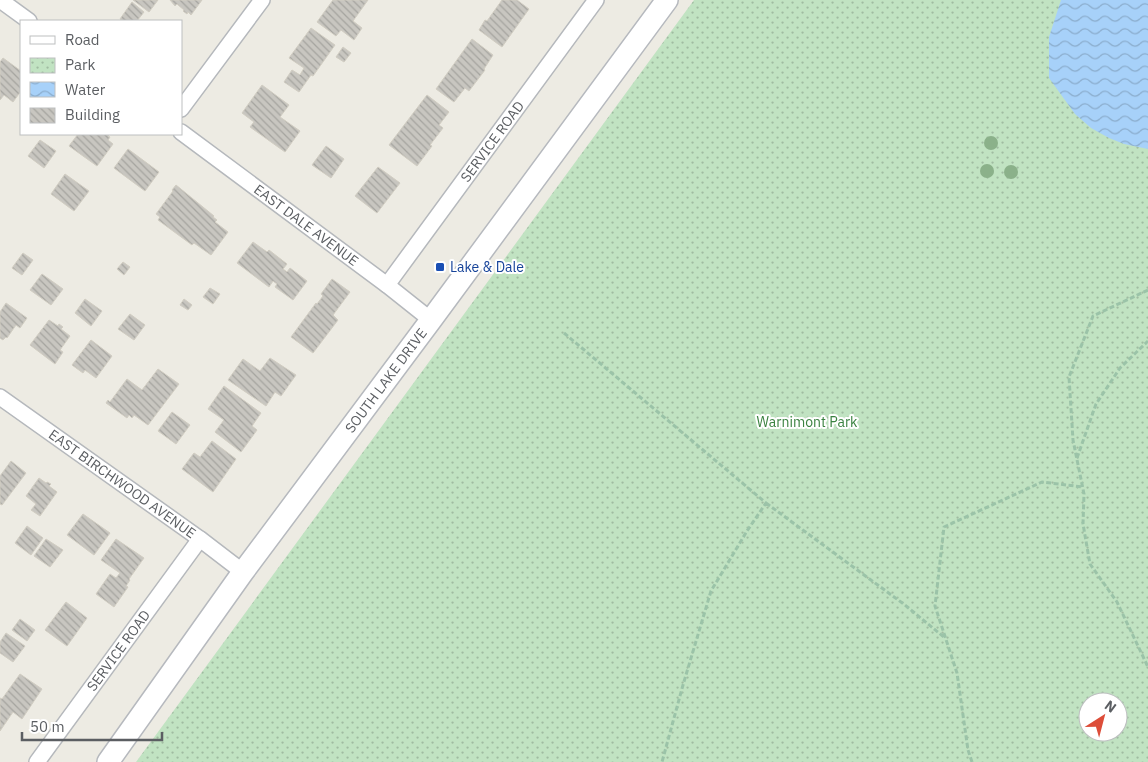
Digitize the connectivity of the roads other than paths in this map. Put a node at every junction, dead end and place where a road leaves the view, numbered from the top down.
1 (0, 0) edge
2 (262, 0) edge
3 (596, 0) edge
4 (667, 0) edge
5 (28, 20) edge
6 (182, 108) edge
7 (182, 133) edge
8 (387, 285) junction
9 (431, 320) junction
10 (0, 397) edge
11 (200, 540) junction
12 (243, 572) junction
13 (37, 762) edge
14 (108, 762) edge

1 - 5 street
2 - 6 street
3 - 8 street, SERVICE ROAD
4 - 9 main road, SOUTH LAKE DRIVE
7 - 8 street, EAST DALE AVENUE
8 - 9 street, EAST DALE AVENUE
9 - 12 main road, SOUTH LAKE DRIVE
10 - 11 street, EAST BIRCHWOOD AVENUE
11 - 12 street, EAST BIRCHWOOD AVENUE
11 - 13 street, SERVICE ROAD
12 - 14 main road, SOUTH LAKE DRIVE

